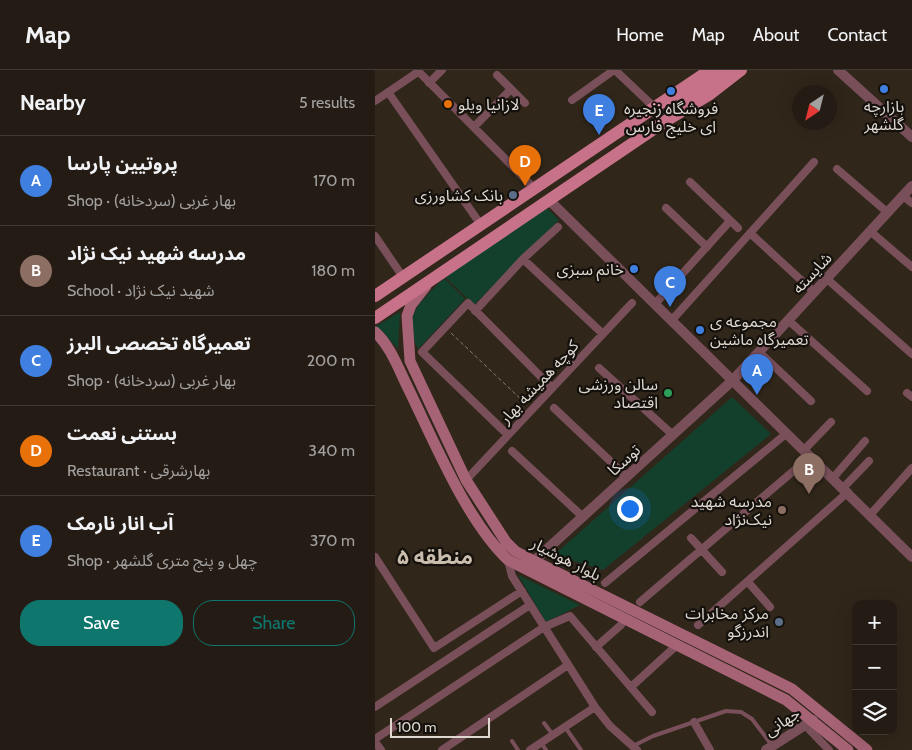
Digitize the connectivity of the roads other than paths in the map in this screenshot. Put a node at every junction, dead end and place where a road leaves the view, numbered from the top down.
1 (441, 70) edge
2 (614, 70) edge
3 (725, 70) edge
4 (741, 70) edge
5 (838, 70) edge
6 (417, 71) edge
7 (706, 72) edge
8 (497, 75) dead end
9 (429, 83) junction
10 (511, 89) junction
11 (388, 92) junction
12 (572, 100) dead end
13 (375, 101) edge
14 (525, 103) dead end
15 (655, 108) junction
16 (667, 120) junction
17 (474, 127) junction
18 (912, 137) edge
19 (814, 162) dead end
20 (837, 168) dead end
21 (689, 182) dead end
22 (912, 186) edge
23 (535, 189) junction
24 (903, 196) junction
25 (550, 201) junction
26 (912, 203) edge
27 (666, 208) dead end
28 (887, 212) junction
29 (730, 221) junction
30 (481, 225) junction
31 (558, 227) dead end
32 (738, 228) dead end
33 (870, 231) junction
34 (750, 233) junction
35 (375, 236) edge
36 (707, 247) junction
37 (523, 259) junction
38 (912, 267) edge
39 (403, 277) junction
40 (431, 279) junction
41 (827, 279) junction
42 (814, 292) junction
43 (375, 296) edge
44 (631, 304) dead end
45 (655, 304) junction
46 (475, 310) junction
47 (375, 318) edge
48 (672, 320) junction
49 (788, 320) junction
50 (375, 332) edge
51 (603, 334) junction
52 (759, 352) junction
53 (912, 354) edge
54 (410, 361) junction
55 (397, 366) junction
56 (599, 368) dead end
57 (733, 380) junction
58 (552, 388) junction
59 (867, 391) dead end
60 (811, 402) dead end
61 (554, 408) dead end
62 (831, 422) dead end
63 (787, 434) junction
64 (673, 435) junction
65 (508, 436) junction
66 (865, 441) dead end
67 (511, 451) dead end
68 (807, 453) junction
69 (869, 461) dead end
70 (912, 468) edge
71 (627, 477) junction
72 (833, 478) junction
73 (467, 480) junction
74 (845, 490) junction
75 (871, 515) junction
76 (583, 517) junction
77 (691, 538) dead end
78 (703, 550) junction
79 (375, 557) edge
80 (912, 558) edge
81 (509, 560) junction
82 (534, 561) junction
83 (722, 572) dead end
84 (747, 582) junction
85 (605, 583) dead end
86 (522, 591) junction
87 (640, 602) dead end
88 (530, 604) junction
89 (770, 607) dead end
90 (621, 625) dead end
91 (698, 625) dead end
92 (544, 627) junction
93 (683, 643) junction
94 (596, 647) junction
95 (707, 653) junction
96 (568, 665) junction
97 (631, 687) junction
98 (375, 707) edge
99 (595, 707) junction
100 (652, 712) dead end
101 (694, 722) junction
102 (545, 723) dead end
103 (809, 723) junction
104 (565, 727) junction
105 (553, 735) junction
106 (375, 740) edge
107 (512, 741) dead end
108 (541, 743) junction
109 (635, 748) edge
110 (772, 749) edge
111 (381, 750) edge
112 (442, 750) edge
113 (519, 750) edge
114 (530, 750) edge
115 (546, 750) edge
116 (581, 750) edge
117 (710, 750) edge
118 (829, 750) edge
119 (848, 750) edge
120 (867, 750) edge

1 - 9 street
2 - 12 street
2 - 15 street
3 - 16 main road
4 - 16 main road
5 - 18 street
6 - 9 street
6 - 11 street
7 - 15 main road
8 - 10 street
9 - 17 street
10 - 14 street
10 - 17 street
11 - 13 street
11 - 30 street
15 - 23 main road
16 - 25 main road
17 - 23 street
19 - 34 street
20 - 28 street
21 - 29 street
22 - 24 street, شایسته
23 - 30 main road
24 - 26 street
24 - 28 street, شایسته
25 - 40 main road
25 - 45 street
27 - 36 street
28 - 33 street, شایسته
29 - 32 street
29 - 36 street
30 - 39 main road
31 - 37 street
33 - 38 street
33 - 41 street, شایسته
34 - 42 street
34 - 48 street
35 - 39 street
36 - 45 street
37 - 46 street
37 - 51 street
39 - 43 main road
40 - 47 main road
40 - 54 main road, بلوار هوشیار
41 - 42 street, شایسته
41 - 53 street
42 - 49 street, شایسته
44 - 51 street, کوچه همیشه بهار
45 - 48 street
46 - 58 street
46 - 65 street
48 - 57 street
49 - 52 street, شایسته
49 - 59 street
50 - 55 main road, بلوار هوشیار
51 - 58 street, کوچه همیشه بهار
52 - 57 street, شایسته
52 - 60 street
54 - 55 main road
54 - 73 main road, بلوار هوشیار
55 - 81 main road, بلوار هوشیار
56 - 64 street
57 - 63 street
57 - 64 street, توسکا
58 - 65 street, کوچه همیشه بهار
61 - 71 street
62 - 68 street
63 - 68 street
63 - 85 street
64 - 71 street, توسکا
65 - 73 street, کوچه همیشه بهار
66 - 72 street
67 - 76 street
68 - 72 street
68 - 78 street
69 - 74 street
70 - 75 street
71 - 76 street, توسکا
72 - 74 street
73 - 82 main road, بلوار هوشیار
74 - 75 street
74 - 84 street
75 - 80 street
76 - 82 street, توسکا
77 - 78 street
78 - 83 street
78 - 87 street
79 - 86 street
81 - 86 street
81 - 93 main road, بلوار هوشیار
82 - 93 main road, بلوار هوشیار
84 - 89 street
84 - 91 street
86 - 88 street
88 - 92 street
88 - 98 street
90 - 94 street
92 - 94 street
92 - 96 street
92 - 106 street
93 - 95 main road, بلوار هوشیار
93 - 97 street
94 - 97 street
95 - 103 main road, بلوار هوشیار
95 - 120 main road, بلوار هوشیار
96 - 99 street
96 - 112 street
97 - 100 street
99 - 104 street
99 - 109 street
101 - 109 lane
101 - 110 lane
101 - 117 street
102 - 105 lane
103 - 110 street, جهانی
103 - 118 street
103 - 119 main road, بلوار هوشیار
104 - 105 street
104 - 116 lane
105 - 108 street
106 - 111 street
107 - 113 lane
108 - 114 street
108 - 115 lane

